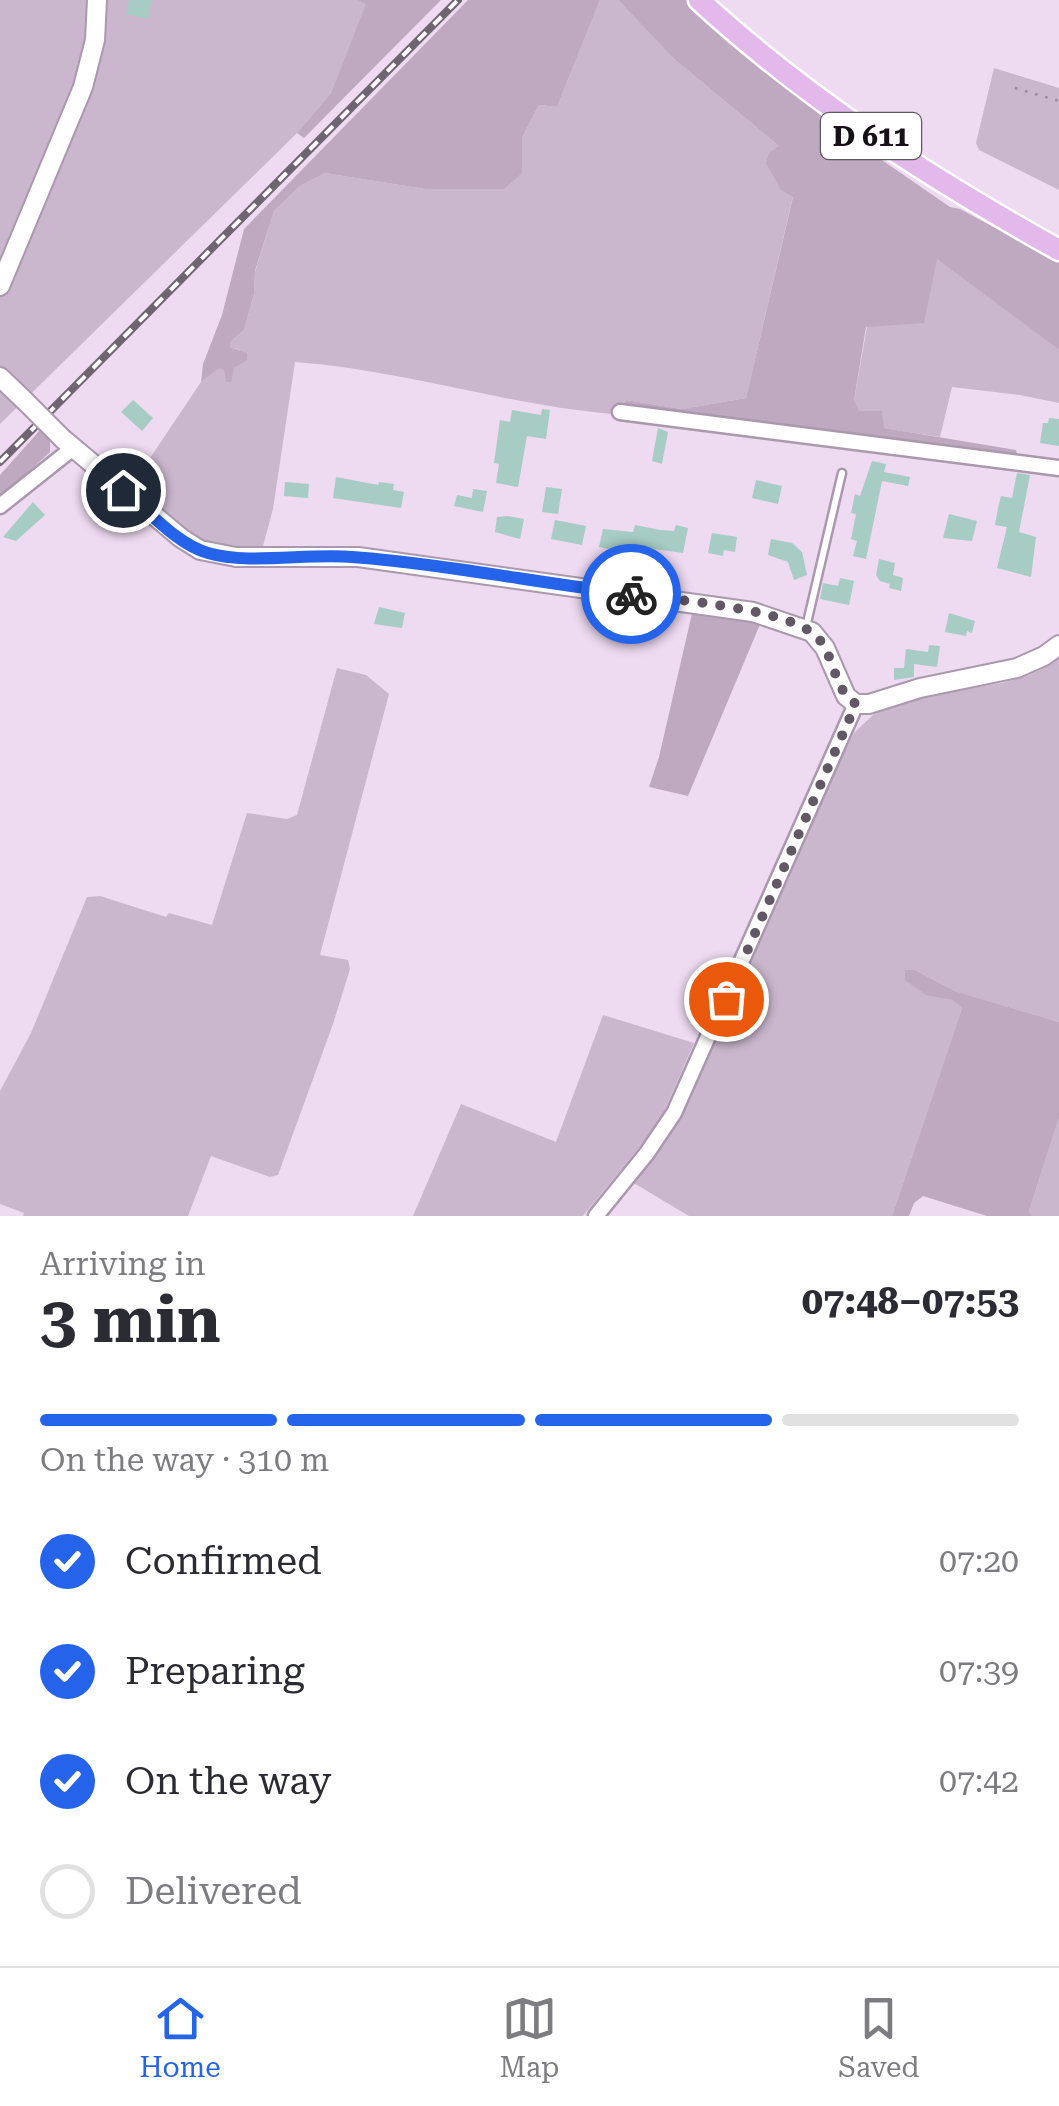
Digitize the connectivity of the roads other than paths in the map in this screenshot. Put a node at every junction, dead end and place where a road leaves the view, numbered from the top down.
1 (97, 0) edge
2 (699, 0) edge
3 (709, 0) edge
4 (1059, 238) edge
5 (1059, 250) edge
6 (0, 286) edge
7 (0, 377) edge
8 (620, 412) dead end
9 (68, 444) junction
10 (1059, 468) edge
11 (842, 473) dead end
12 (0, 506) edge
13 (805, 628) junction
14 (1059, 645) edge
15 (856, 704) junction
16 (596, 1216) edge

1 - 6 street
2 - 5 main road, D 611
3 - 4 main road, D 611
7 - 9 street, bridge
8 - 10 street
9 - 12 street
9 - 13 street
11 - 13 lane
13 - 15 street
14 - 15 street
15 - 16 street

